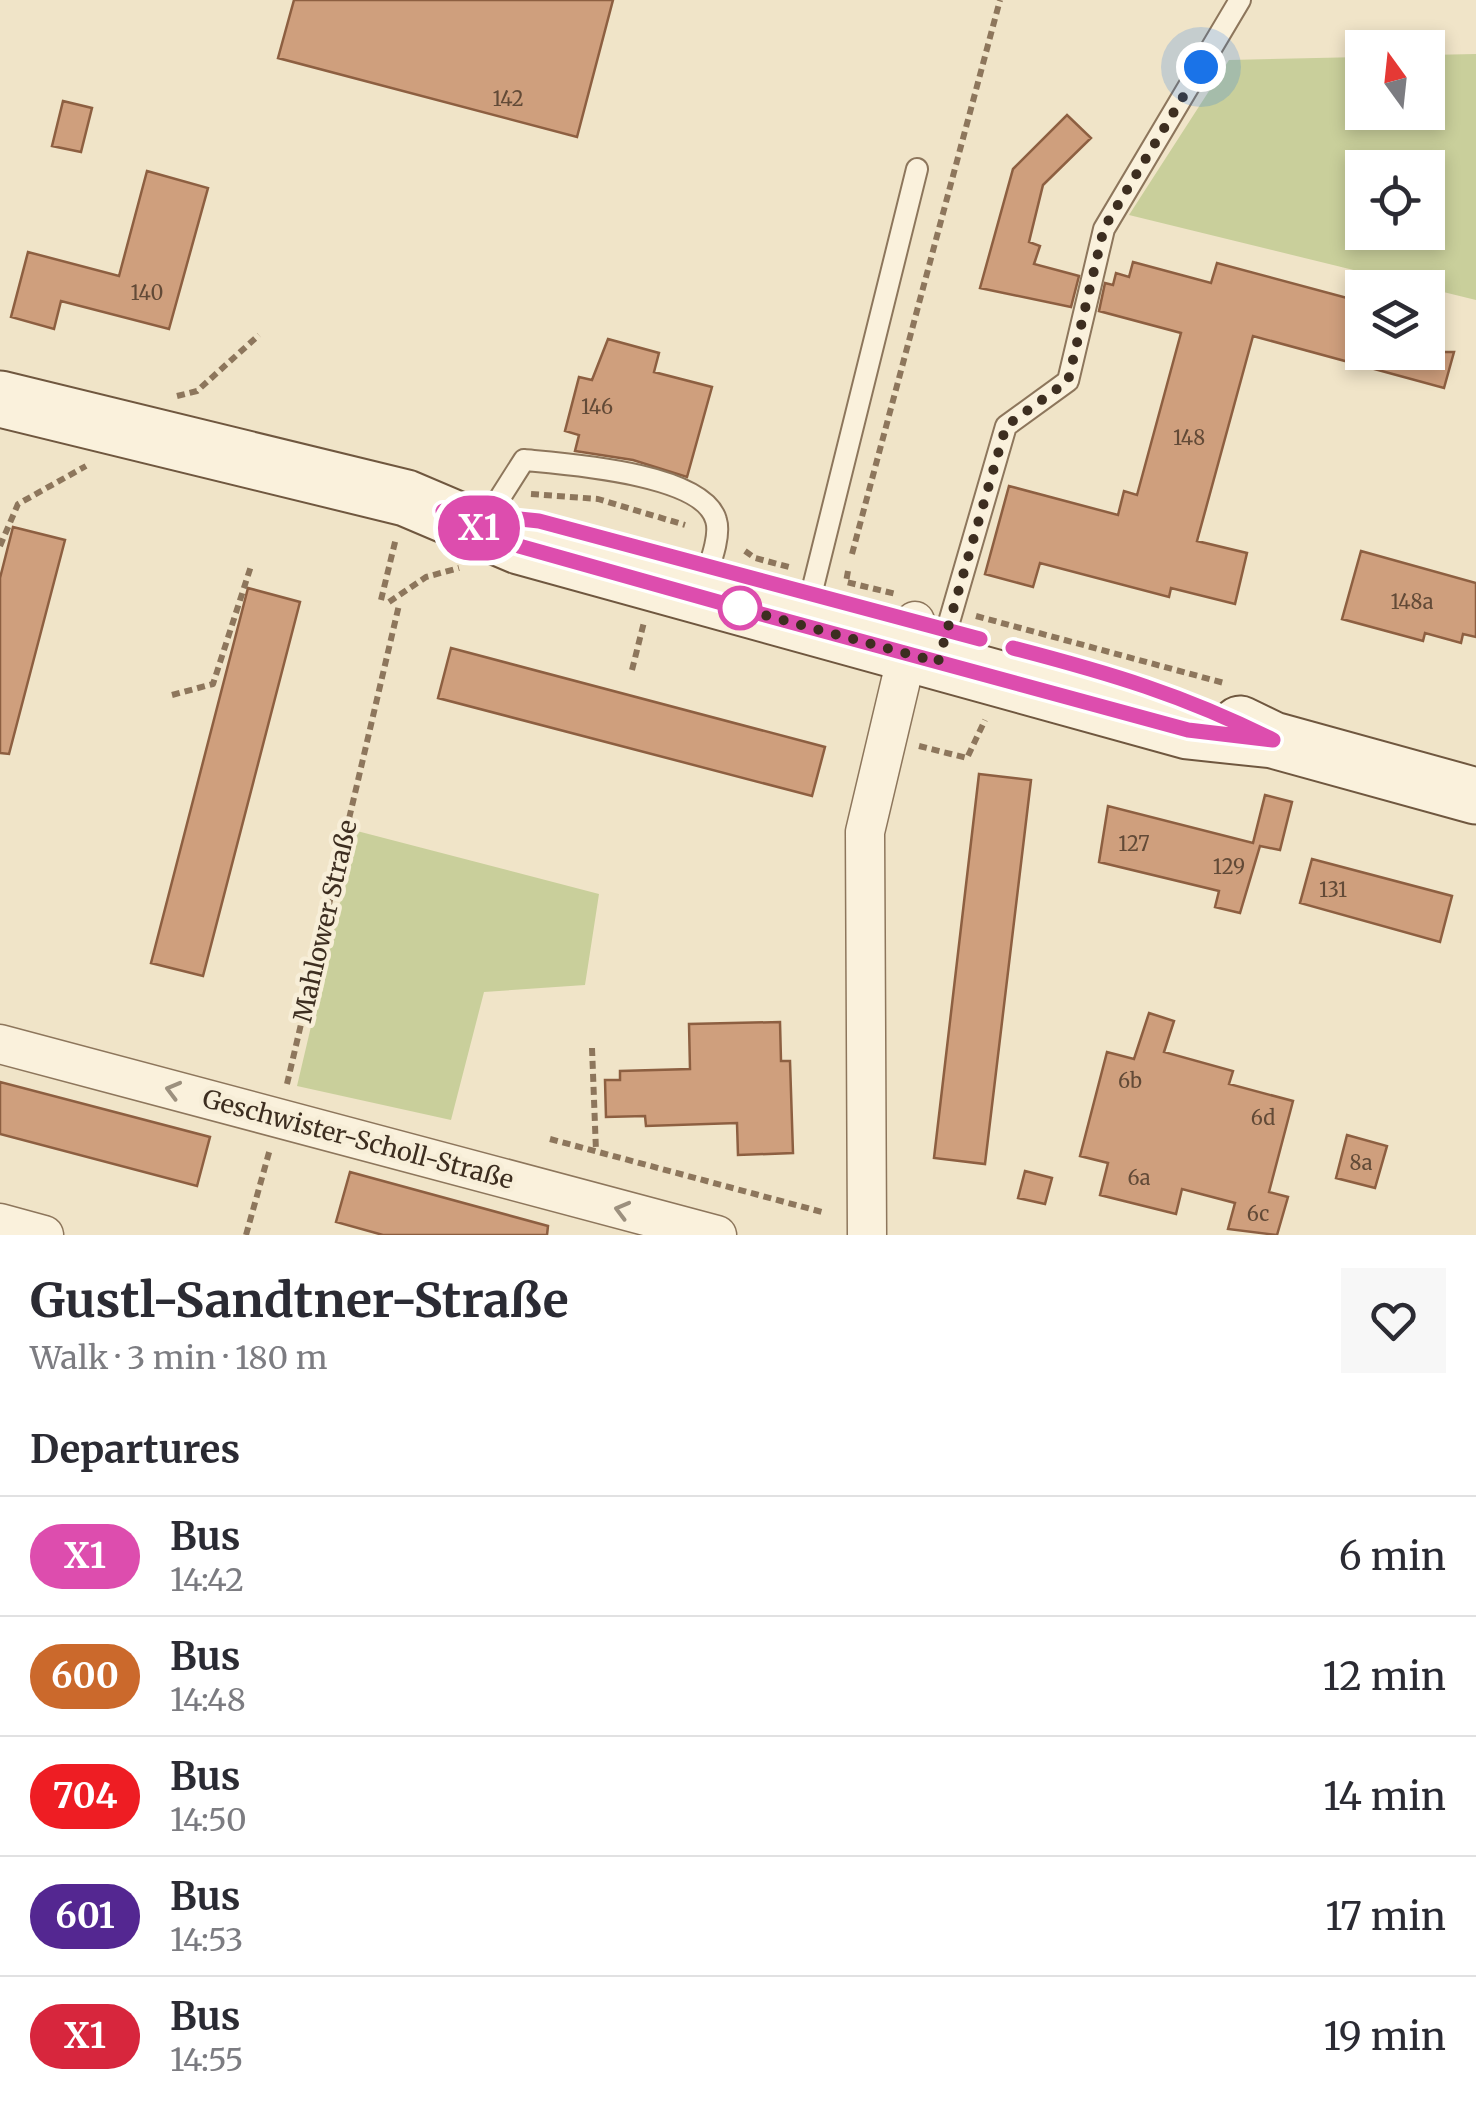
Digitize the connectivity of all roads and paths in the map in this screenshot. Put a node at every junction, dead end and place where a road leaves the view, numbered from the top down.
1 (1000, 0) edge
2 (1240, 0) edge
3 (917, 169) dead end
4 (259, 336) dead end
5 (0, 399) edge
6 (161, 401) dead end
7 (89, 465) dead end
8 (444, 515) junction
9 (0, 546) edge
10 (251, 566) dead end
11 (718, 572) junction
12 (825, 580) junction
13 (866, 587) dead end
14 (381, 600) dead end
15 (399, 605) dead end
16 (647, 611) dead end
17 (932, 635) junction
18 (632, 670) dead end
19 (1238, 687) dead end
20 (172, 695) dead end
21 (991, 707) dead end
22 (885, 738) junction
23 (1476, 796) edge
24 (0, 1044) edge
25 (592, 1048) dead end
26 (278, 1118) junction
27 (550, 1139) dead end
28 (596, 1151) junction
29 (822, 1212) dead end
30 (0, 1223) edge
31 (44, 1235) edge
32 (246, 1235) edge
33 (716, 1235) edge
34 (867, 1235) edge

1 - 12 path
2 - 17 lane
3 - 12 lane
4 - 6 path
5 - 8 main road
7 - 9 path
8 - 11 main road
8 - 14 path
10 - 20 path
11 - 12 main road
11 - 12 path
11 - 17 main road
12 - 13 path
12 - 17 main road
15 - 26 path, Mahlower Straße
16 - 18 path
17 - 19 path
17 - 22 street
17 - 23 main road
21 - 22 path
22 - 34 street
26 -> 24 street, Geschwister-Scholl-Straße
25 - 28 path
26 - 32 path, Mahlower Straße
33 -> 26 street, Geschwister-Scholl-Straße
27 - 28 path
28 - 29 path
30 - 31 street

